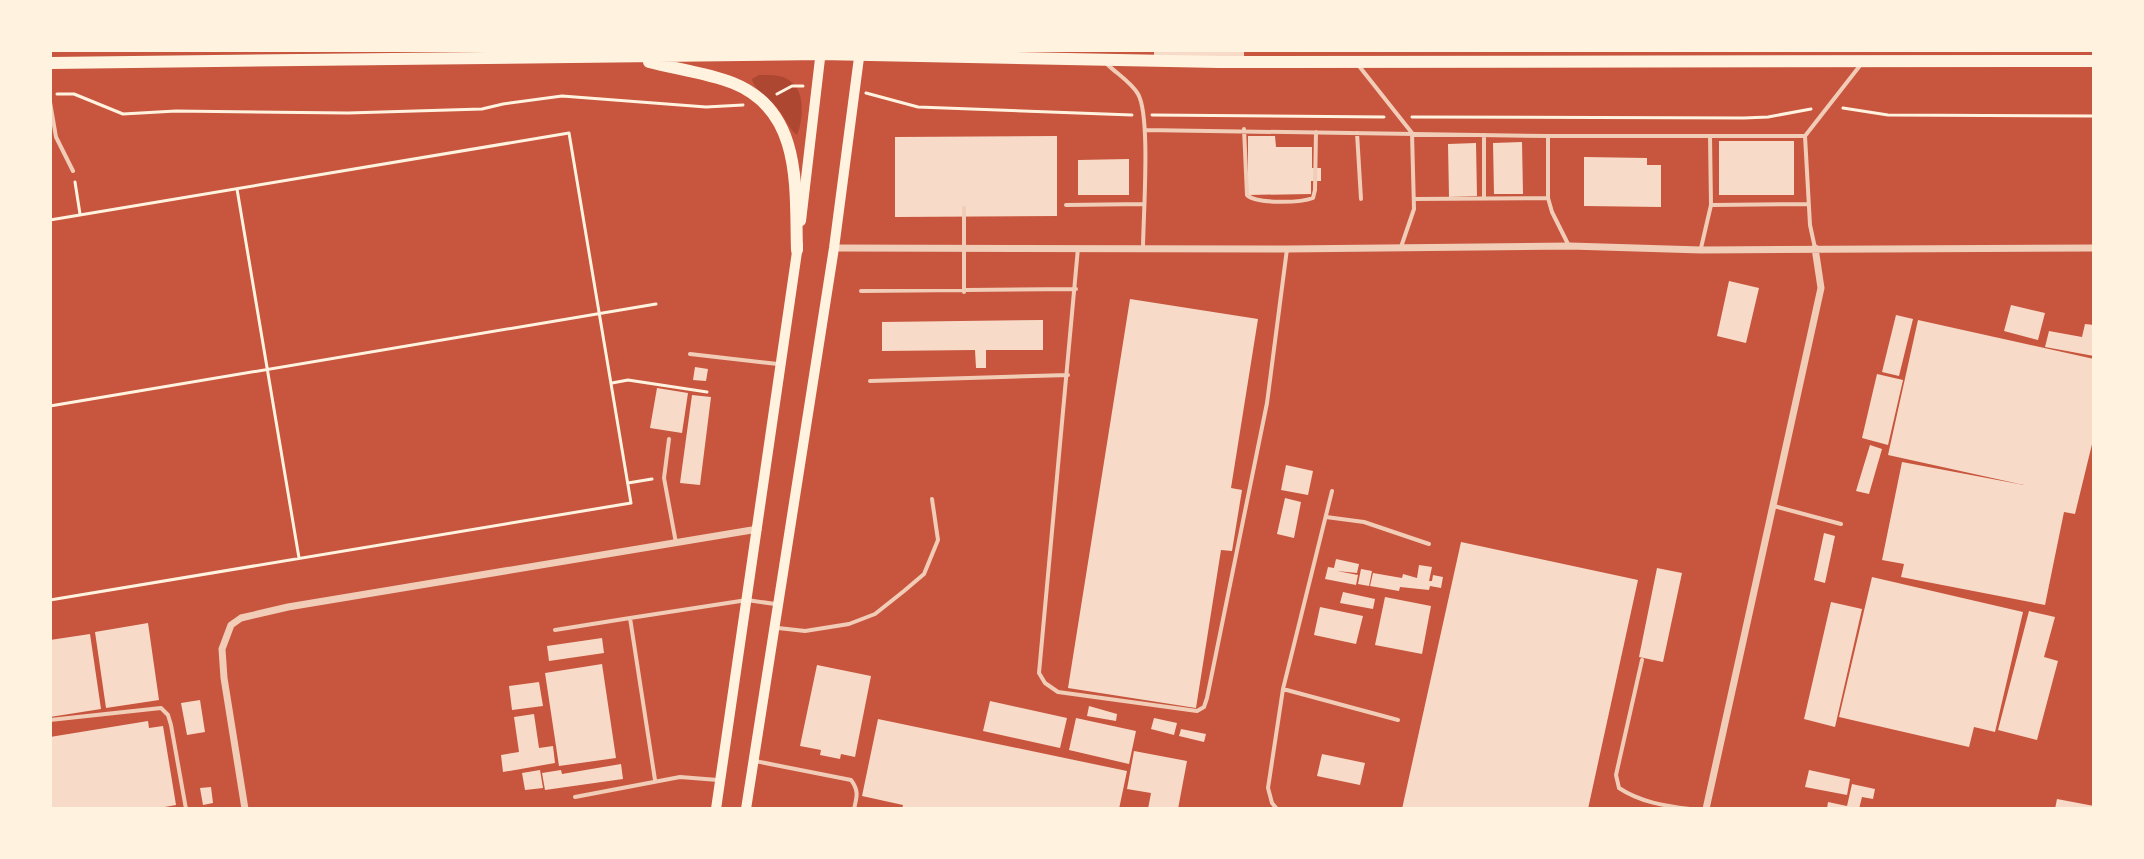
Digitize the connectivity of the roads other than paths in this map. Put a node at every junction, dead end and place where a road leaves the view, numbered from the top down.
1 (821, 52) edge
2 (860, 52) edge
3 (2040, 56) edge
4 (630, 58) junction
5 (1102, 60) junction
6 (1355, 60) junction
7 (1863, 61) junction
8 (2094, 61) edge
9 (50, 63) edge
10 (50, 102) edge
11 (1244, 129) junction
12 (1145, 130) junction
13 (1316, 132) junction
14 (1357, 133) junction
15 (1412, 133) junction
16 (1484, 135) junction
17 (1548, 136) junction
18 (1710, 136) junction
19 (1805, 136) junction
20 (73, 171) road end
21 (1548, 198) junction
22 (1361, 199) dead end
23 (1414, 199) junction
24 (1484, 199) junction
25 (1143, 204) junction
26 (1809, 204) junction
27 (1066, 205) dead end
28 (1711, 205) junction
29 (964, 208) dead end
30 (1570, 246) junction
31 (1401, 247) junction
32 (834, 248) junction
33 (964, 248) junction
34 (1078, 248) junction
35 (1815, 248) junction
36 (2094, 248) edge
37 (1143, 249) junction
38 (1287, 249) junction
39 (797, 250) junction
40 (1701, 250) junction
41 (1076, 289) junction
42 (861, 291) dead end
43 (964, 292) junction
44 (690, 354) dead end
45 (780, 364) junction
46 (1068, 375) junction
47 (870, 381) dead end
48 (669, 439) dead end
49 (1332, 491) dead end
50 (932, 499) dead end
51 (1772, 506) junction
52 (1326, 517) junction
53 (1841, 524) dead end
54 (758, 529) junction
55 (676, 543) junction
56 (1429, 544) dead end
57 (747, 600) junction
58 (777, 604) junction
59 (630, 618) junction
60 (774, 628) junction
61 (555, 630) dead end
62 (1642, 660) dead end
63 (1283, 689) junction
64 (50, 720) edge
65 (1398, 720) dead end
66 (754, 761) junction
67 (655, 780) junction
68 (721, 780) junction
69 (575, 797) dead end
70 (186, 809) edge
71 (245, 809) edge
72 (716, 809) edge
73 (746, 809) edge
74 (854, 809) edge
75 (1277, 809) edge
76 (1690, 809) edge
77 (1706, 809) edge

1 - 2 main road
1 - 4 main road
1 - 39 main road
2 - 5 main road
2 - 32 main road
3 - 7 main road
3 - 8 main road
4 - 9 main road
4 - 39 main road
5 - 6 main road
5 - 12 lane
6 - 7 main road
6 - 15 lane
7 - 19 lane
10 - 20 lane
11 - 12 lane
11 - 13 lane
11 - 13 lane
12 - 25 lane
13 - 14 lane
14 - 15 lane
14 - 22 lane
15 - 16 lane
15 - 23 lane
16 - 17 lane
16 - 24 lane
17 - 18 lane
17 - 21 lane
18 - 19 lane
18 - 28 lane
19 - 26 lane
21 - 24 lane
21 - 30 lane
23 - 24 lane
23 - 31 lane
25 - 27 lane
25 - 37 lane
26 - 28 lane
26 - 35 lane
28 - 40 lane
29 - 33 lane
30 - 31 street
30 - 40 street
31 - 38 street
32 - 33 street
32 - 58 main road
33 - 34 street
33 - 43 lane
34 - 37 street
34 - 41 lane
35 - 36 street
35 - 40 street
35 - 51 street
37 - 38 street
38 - 46 lane
39 - 45 main road
41 - 43 lane
41 - 46 lane
42 - 43 lane
44 - 45 lane
45 - 54 main road
46 - 47 lane
48 - 55 lane
49 - 52 lane
50 - 60 lane
51 - 53 lane
51 - 77 street
52 - 56 lane
52 - 63 lane
54 - 55 street
54 - 57 main road
55 - 71 street
57 - 58 lane
57 - 59 lane
57 - 68 main road
58 - 60 main road
59 - 61 lane
59 - 67 lane
60 - 66 main road
62 - 76 lane
63 - 65 lane
63 - 75 lane
64 - 70 lane
66 - 73 main road
66 - 74 lane
67 - 68 lane
67 - 69 lane
68 - 72 main road

